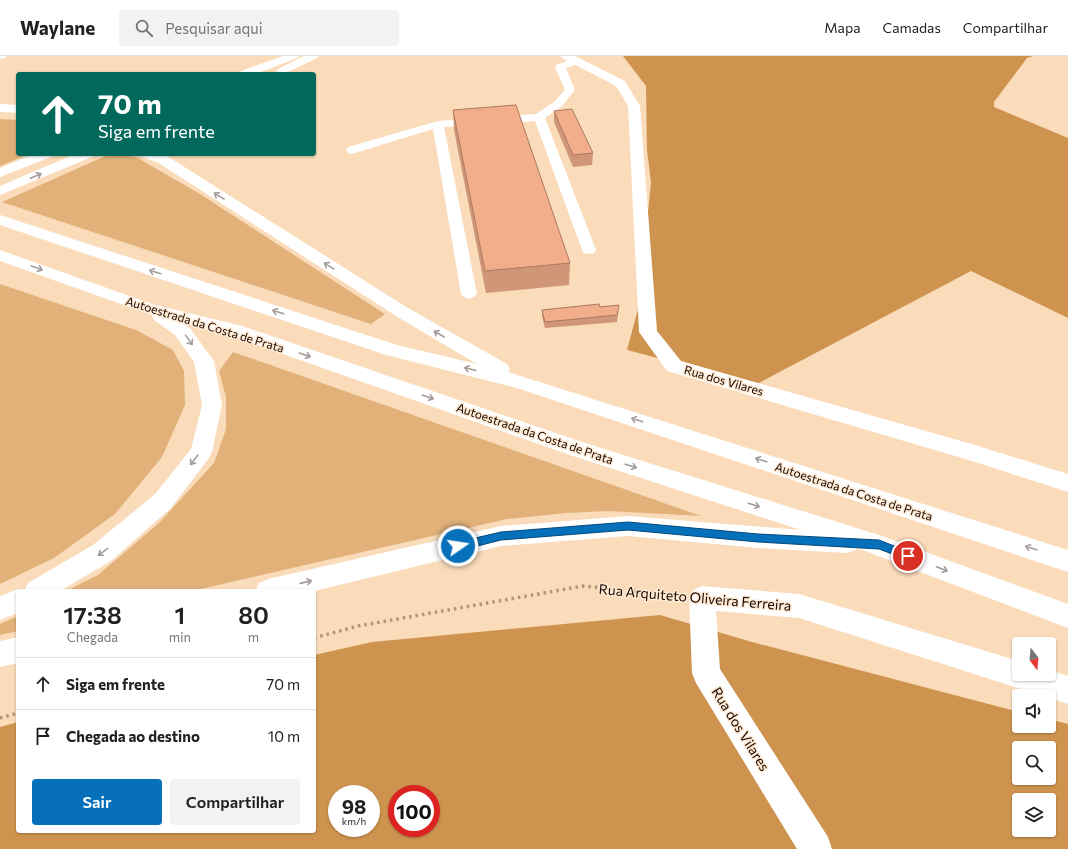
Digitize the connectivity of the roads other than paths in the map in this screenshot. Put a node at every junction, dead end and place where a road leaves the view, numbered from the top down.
1 (293, 56) edge
2 (313, 56) edge
3 (596, 56) edge
4 (571, 58) edge
5 (250, 72) edge
6 (279, 72) edge
7 (0, 108) edge
8 (16, 109) edge
9 (539, 117) junction
10 (438, 124) junction
11 (352, 150) dead end
12 (71, 156) edge
13 (78, 156) edge
14 (153, 156) edge
15 (178, 156) edge
16 (40, 157) edge
17 (56, 161) edge
18 (181, 172) junction
19 (0, 173) edge
20 (0, 191) edge
21 (0, 220) edge
22 (589, 250) dead end
23 (0, 255) edge
24 (469, 294) dead end
25 (147, 308) junction
26 (521, 382) junction
27 (1068, 483) edge
28 (879, 545) junction
29 (1068, 561) edge
30 (40, 589) edge
31 (276, 589) edge
32 (702, 598) joint
33 (16, 602) edge
34 (0, 608) edge
35 (1068, 616) edge
36 (16, 650) edge
37 (0, 654) edge
38 (1068, 690) edge
39 (816, 849) edge

1 - 5 main road
2 - 6 main road
3 - 4 main road
4 - 9 lane
4 - 27 main road, Rua dos Vilares
7 - 8 main road
9 - 10 lane
9 - 22 lane
10 - 11 lane
10 - 24 lane
12 - 17 main road
13 - 17 main road
14 - 18 main road
15 - 18 main road
16 - 17 main road
16 - 19 main road
20 -> 17 main road
26 -> 18 main road
26 -> 21 main road, Autoestrada da Costa de Prata
23 -> 25 main road, Autoestrada da Costa de Prata
25 -> 28 main road, Autoestrada da Costa de Prata
25 -> 30 main road
29 -> 26 main road, Autoestrada da Costa de Prata
31 -> 28 main road
28 -> 35 main road, Autoestrada da Costa de Prata
32 - 38 main road, Rua Arquiteto Oliveira Ferreira
32 - 39 main road, Rua dos Vilares
33 - 34 main road
36 - 37 main road

